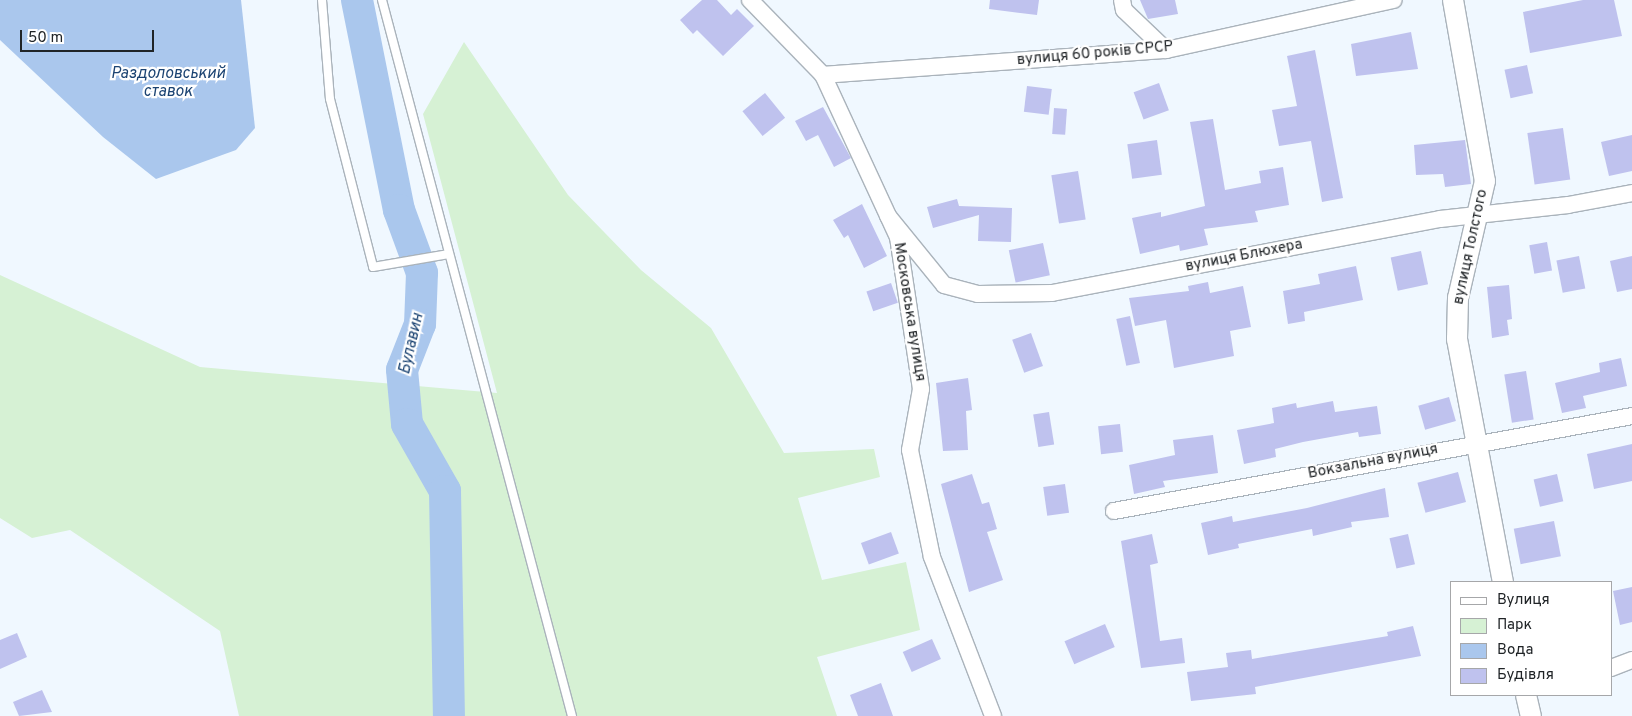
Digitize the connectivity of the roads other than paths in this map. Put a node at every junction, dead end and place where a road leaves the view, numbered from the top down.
1 (322, 0) edge
2 (382, 0) edge
3 (750, 0) edge
4 (1122, 0) edge
5 (1394, 0) edge
6 (1453, 0) edge
7 (1166, 50) junction
8 (823, 75) junction
9 (1632, 193) edge
10 (1480, 212) junction
11 (888, 216) junction
12 (449, 254) junction
13 (1632, 416) edge
14 (1475, 443) junction
15 (1114, 511) dead end
16 (1503, 581) edge
17 (1632, 660) edge
18 (1612, 668) edge
19 (1526, 696) edge
20 (572, 716) edge
21 (993, 716) edge
22 (1531, 716) edge

1 - 12 lane
2 - 12 lane
3 - 8 street, Московська вулиця
4 - 7 street
5 - 7 street, вулиця 60 років СРСР
6 - 10 street, вулиця Толстого
7 - 8 street, вулиця 60 років СРСР
8 - 11 street, Московська вулиця
9 - 10 street, вулиця Блюхера
10 - 11 street, вулиця Блюхера
10 - 14 street, вулиця Толстого
11 - 21 street, Московська вулиця
12 - 20 lane
13 - 14 street, Вокзальна вулиця
14 - 15 street, Вокзальна вулиця
14 - 16 street, вулиця Толстого
17 - 18 street
19 - 22 street

